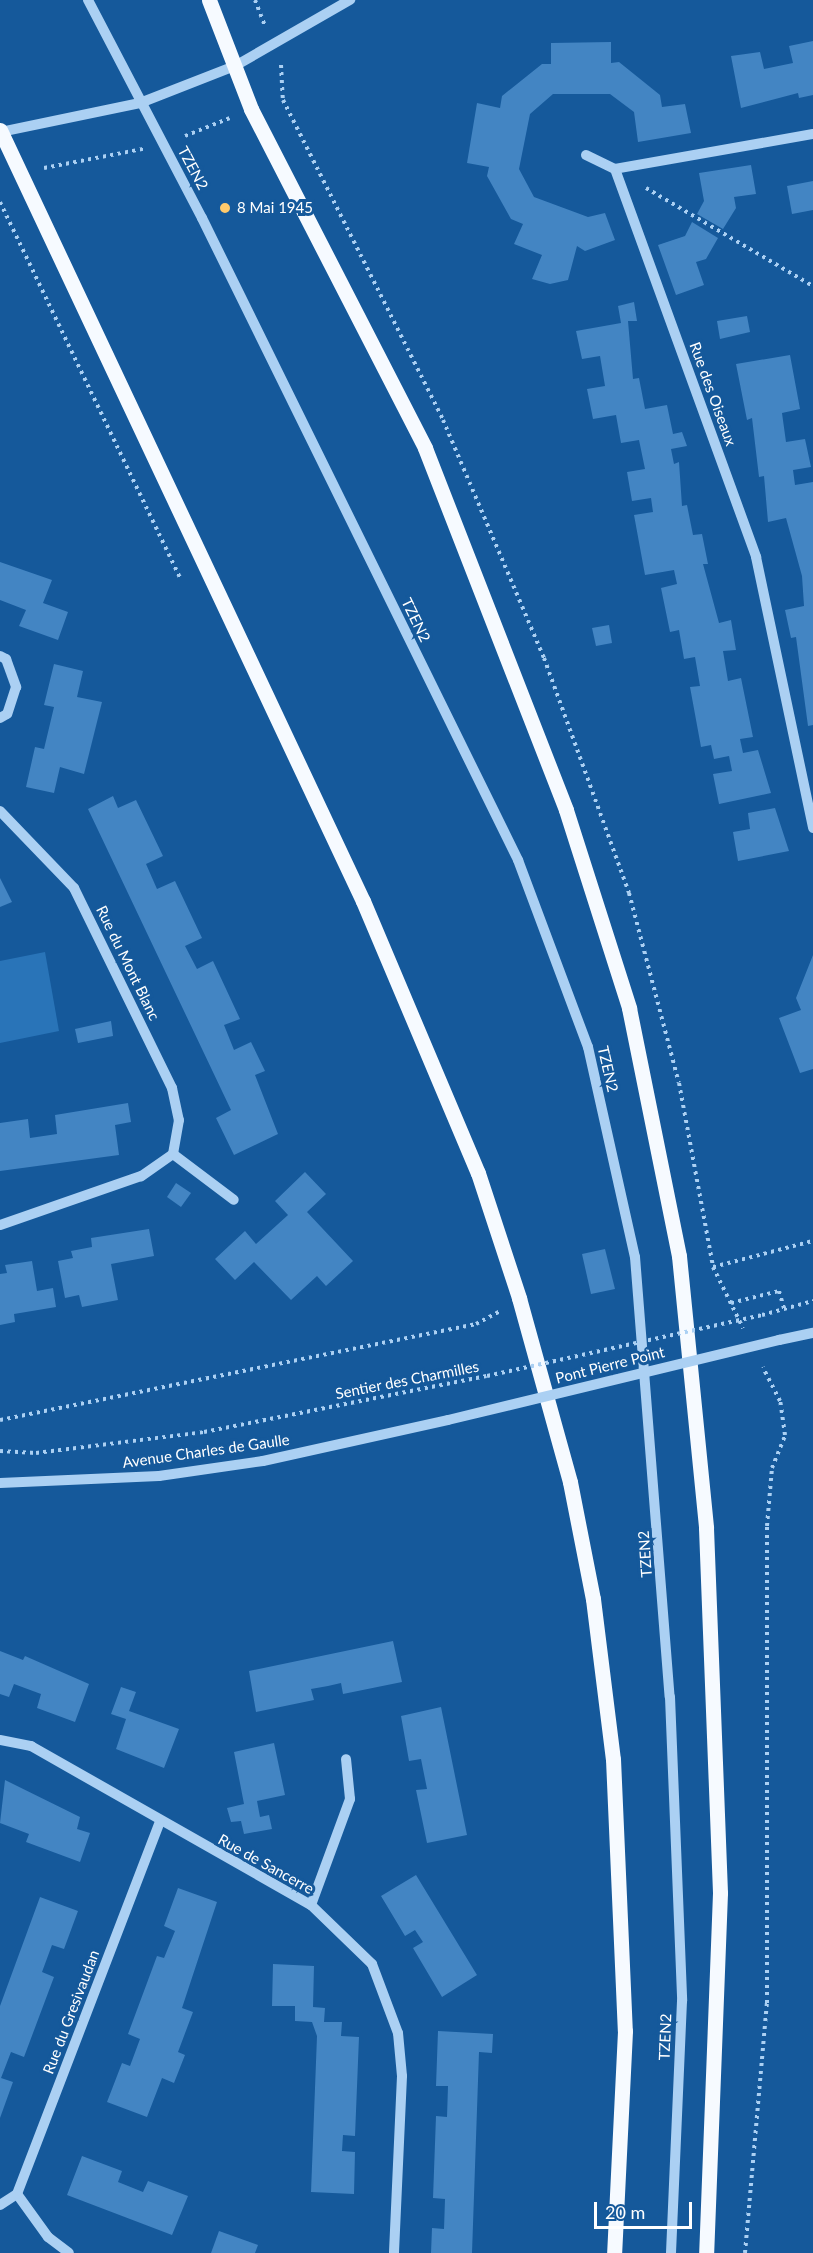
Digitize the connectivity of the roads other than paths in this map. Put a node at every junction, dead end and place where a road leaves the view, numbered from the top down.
1 (88, 0) edge
2 (209, 0) edge
3 (350, 0) edge
4 (235, 66) junction
5 (140, 103) junction
6 (0, 131) edge
7 (813, 134) edge
8 (586, 155) dead end
9 (615, 169) junction
10 (0, 656) edge
11 (0, 718) edge
12 (0, 811) edge
13 (813, 828) edge
14 (173, 1154) junction
15 (234, 1200) dead end
16 (0, 1225) edge
17 (813, 1333) edge
18 (448, 1420) joint
19 (0, 1483) edge
20 (0, 1740) edge
21 (346, 1759) dead end
22 (160, 1822) junction
23 (311, 1905) junction
24 (17, 2194) junction
25 (0, 2205) edge
26 (69, 2253) edge
27 (394, 2253) edge
28 (614, 2253) edge
29 (671, 2253) edge
30 (706, 2253) edge

1 - 5 street, TZEN2
2 - 4 main road
3 - 4 street
4 - 5 street
4 - 30 main road
5 - 6 street
5 - 29 street, TZEN2
6 - 28 main road
7 - 9 street
8 - 9 street
9 - 13 street, Rue des Oiseaux
10 - 11 street
12 - 14 street, Rue du Mont Blanc
14 - 15 street
14 - 16 street
17 - 18 street, Pont Pierre Point, bridge
18 - 19 street, Avenue Charles de Gaulle
20 - 22 street, Rue de Sancerre
21 - 23 street
22 - 23 street, Rue de Sancerre
22 - 24 street, Rue du Gresivaudan
23 - 27 street, Rue de Sancerre
24 - 25 street
24 - 26 street

